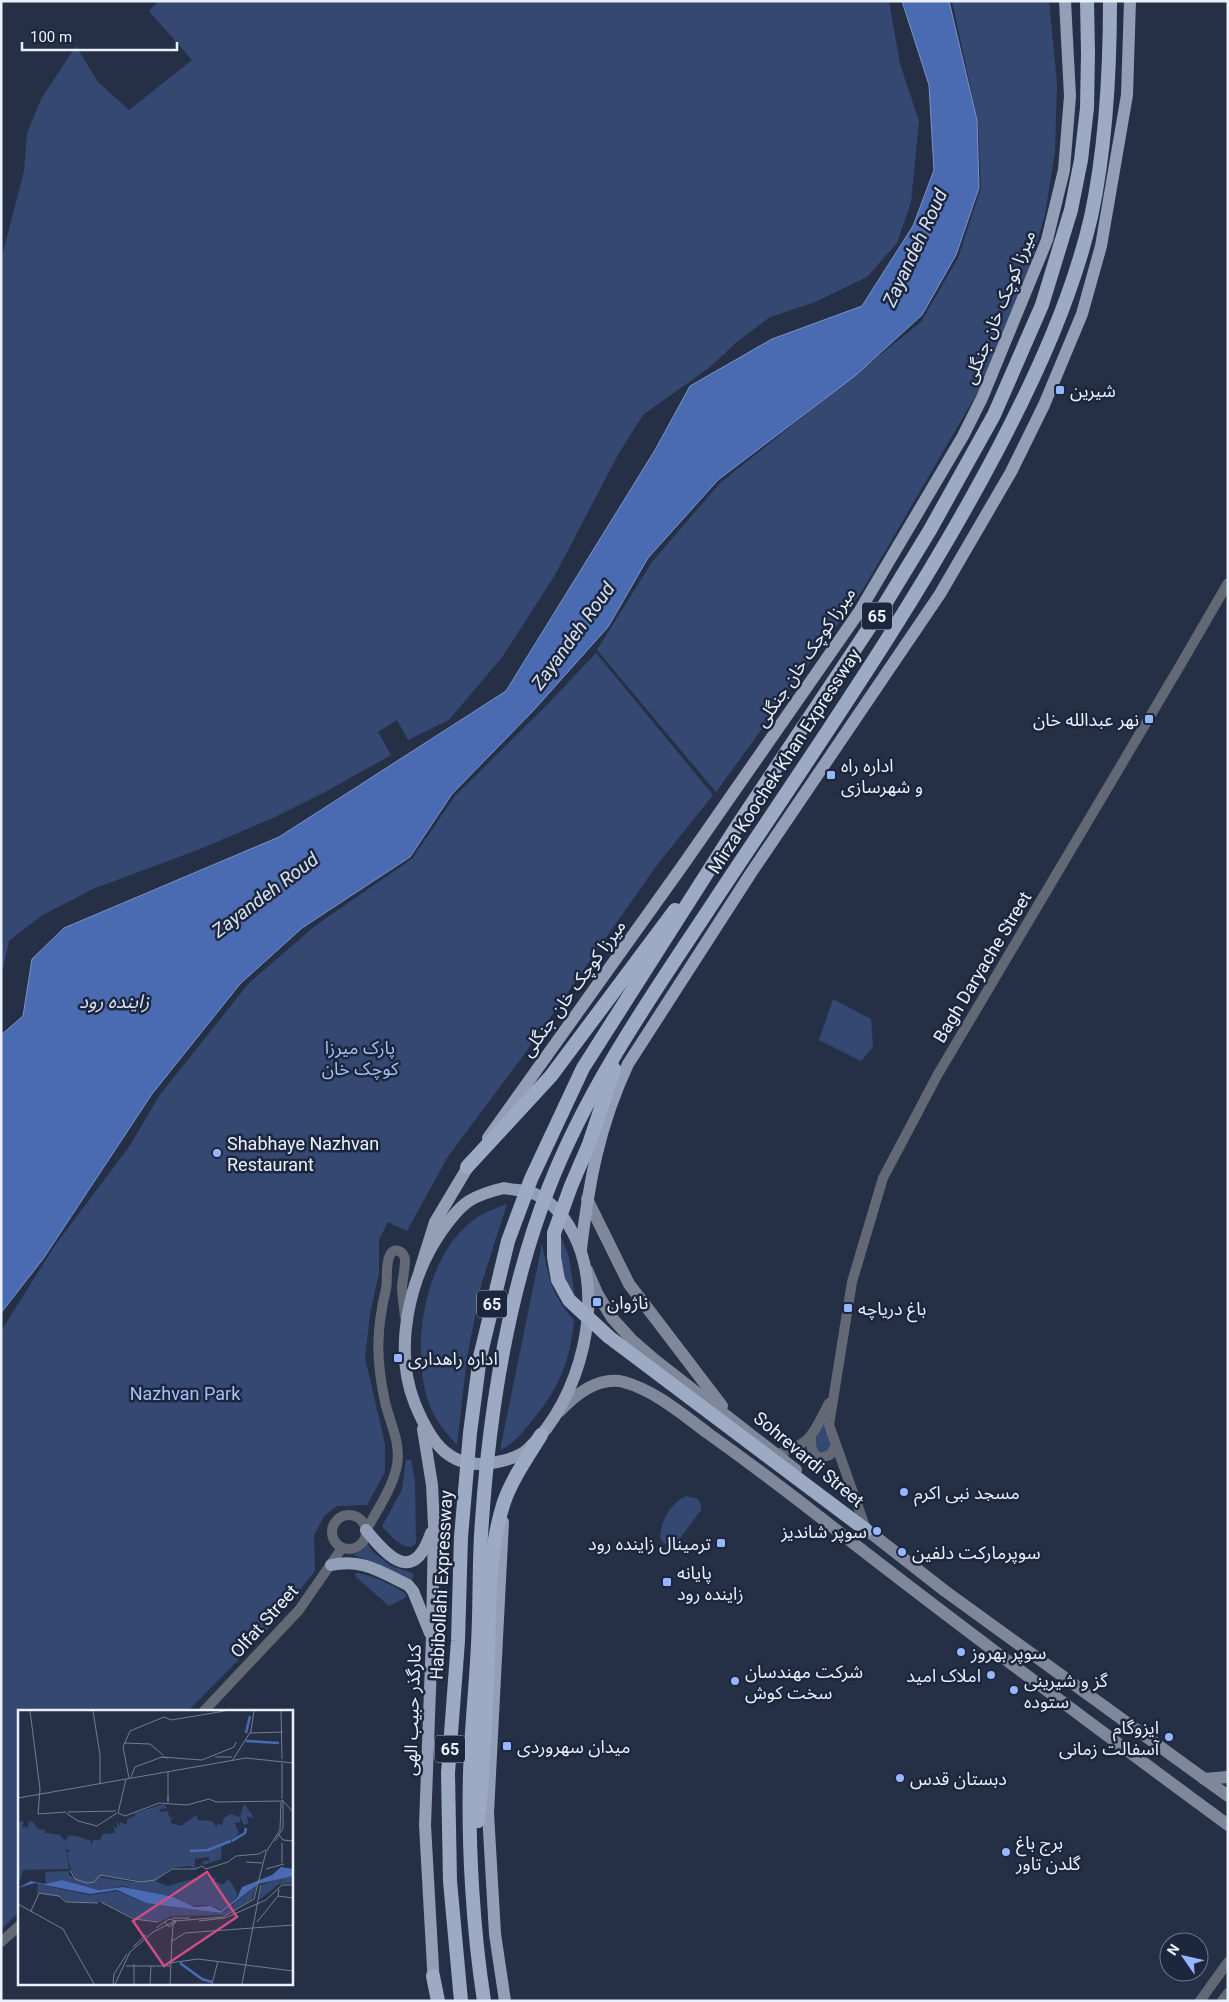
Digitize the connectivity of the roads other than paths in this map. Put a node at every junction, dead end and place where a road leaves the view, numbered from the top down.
1 (1065, 1) edge
2 (1086, 1) edge
3 (1110, 1) edge
4 (1130, 1) edge
5 (1228, 583) edge
6 (739, 823) junction
7 (622, 1045) junction
8 (467, 1167) junction
9 (531, 1179) joint
10 (587, 1199) junction
11 (581, 1249) junction
12 (586, 1268) junction
13 (420, 1270) junction
14 (406, 1332) junction
15 (832, 1395) junction
16 (554, 1416) junction
17 (729, 1416) junction
18 (422, 1421) junction
19 (541, 1435) junction
20 (811, 1438) junction
21 (836, 1445) junction
22 (777, 1454) junction
23 (504, 1501) junction
24 (434, 1525) junction
25 (366, 1530) junction
26 (866, 1530) junction
27 (342, 1548) junction
28 (331, 1565) junction
29 (432, 1636) junction
30 (205, 1710) edge
31 (1228, 1777) edge
32 (1204, 1778) junction
33 (1228, 1796) edge
34 (1228, 1825) edge
35 (472, 1879) junction
36 (18, 1927) edge
37 (1, 1942) edge
38 (1228, 1962) edge
39 (433, 1976) joint
40 (1228, 1993) edge
41 (437, 2001) edge
42 (461, 2001) edge
43 (484, 2001) edge
44 (506, 2001) edge
45 (1200, 2001) edge
46 (1222, 2001) edge

1 - 8 main road, میرزا کوچک خان جنگلی
2 - 6 highway, Mirza Koochek Khan Expressway / 65
3 - 7 highway, Mirza Koochek Khan Expressway / 65
4 - 10 main road
5 - 15 street, Bagh Daryache Street
6 - 8 highway
6 - 9 highway, Mirza Koochek Khan Expressway / 65
7 - 26 highway
7 - 35 highway, Mirza Koochek Khan Expressway / 65
8 - 13 main road, میرزا کوچک خان جنگلی
9 - 42 highway, Habibollahi Expressway / 65
10 - 11 main road
10 - 17 main road
11 - 12 main road
11 - 13 main road
12 - 16 main road
12 - 17 main road, Sohrevardi Street
13 - 14 main road
14 - 18 main road
14 - 25 street
15 - 20 street
15 - 21 street
16 - 19 main road
16 - 34 main road, Sohrevardi Street
17 - 22 main road, Sohrevardi Street
18 - 19 main road
18 - 24 main road, کنارگذر حبیب الهی
19 - 23 highway
20 - 21 street
20 - 22 street
21 - 26 street
22 - 26 main road, Sohrevardi Street
23 - 35 highway
23 - 44 main road
24 - 25 main road
24 - 29 main road, کنارگذر حبیب الهی
25 - 27 street
25 - 27 street
26 - 32 main road, Sohrevardi Street
27 - 28 street, Olfat Street
28 - 29 main road
28 - 30 street, Olfat Street
29 - 39 main road, کنارگذر حبیب الهی
31 - 32 main road
32 - 33 main road, Sohrevardi Street
35 - 43 highway, 65
36 - 37 street
38 - 45 street
39 - 41 highway
40 - 46 street

